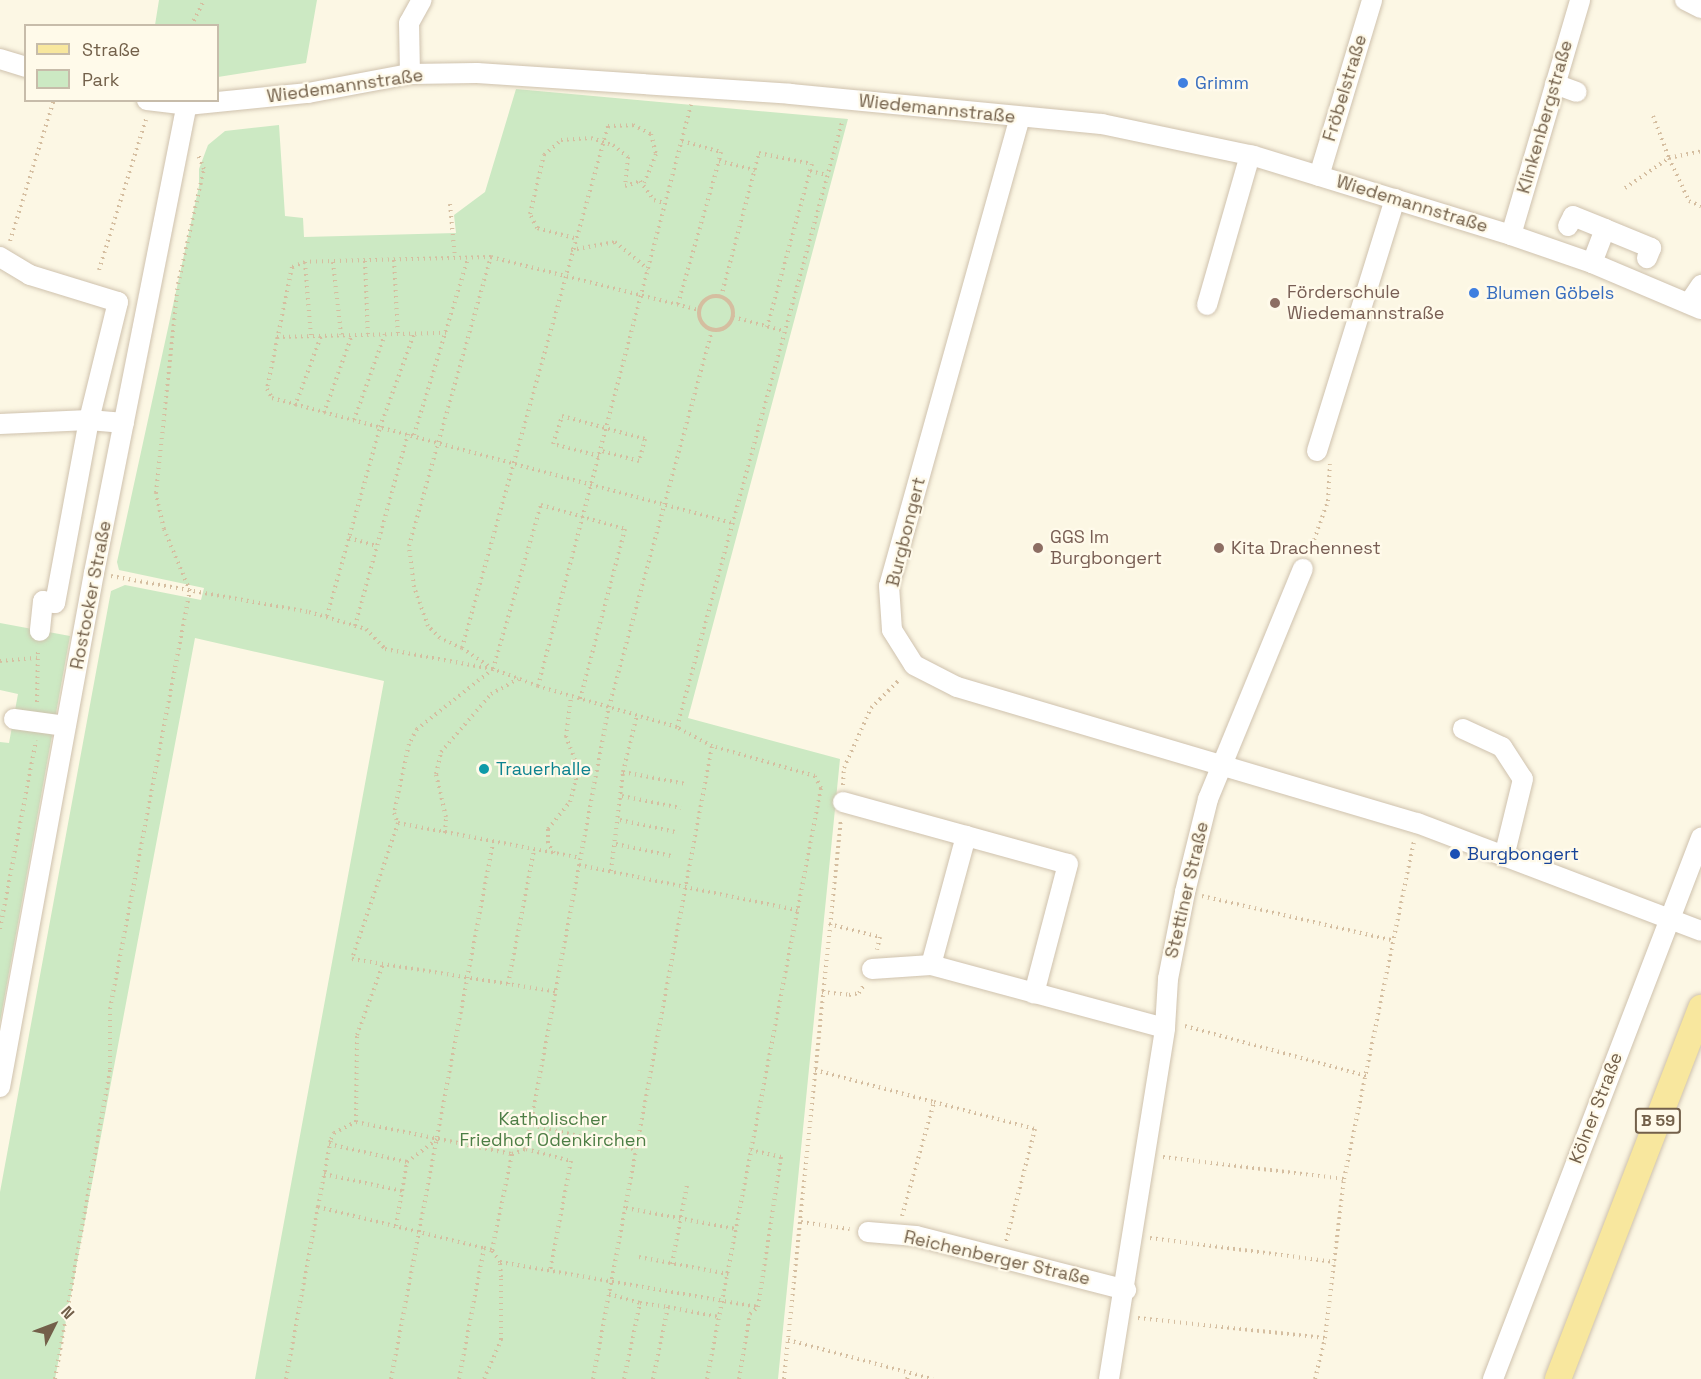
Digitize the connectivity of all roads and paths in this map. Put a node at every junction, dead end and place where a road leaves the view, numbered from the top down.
1 (204, 0) edge
2 (422, 0) edge
3 (1372, 0) edge
4 (1580, 0) edge
5 (1685, 0) edge
6 (1701, 8) edge
7 (192, 24) edge
8 (0, 59) edge
9 (24, 67) edge
10 (410, 74) junction
11 (1555, 84) junction
12 (694, 87) junction
13 (1576, 92) dead end
14 (53, 102) edge
15 (149, 102) edge
16 (158, 102) edge
17 (217, 102) edge
18 (219, 102) edge
19 (187, 105) junction
20 (1653, 116) dead end
21 (1020, 117) junction
22 (842, 122) dead end
23 (181, 135) junction
24 (602, 139) junction
25 (682, 141) junction
26 (1701, 152) edge
27 (1250, 155) junction
28 (1668, 158) junction
29 (719, 161) junction
30 (755, 170) junction
31 (810, 171) junction
32 (827, 176) junction
33 (1319, 176) junction
34 (644, 183) junction
35 (1625, 188) dead end
36 (1395, 199) junction
37 (664, 203) junction
38 (450, 204) dead end
39 (1701, 206) edge
40 (1568, 226) dead end
41 (1605, 229) junction
42 (1511, 235) junction
43 (574, 238) junction
44 (571, 250) junction
45 (491, 257) junction
46 (2, 258) edge
47 (455, 258) junction
48 (468, 258) junction
49 (1647, 258) dead end
50 (394, 260) junction
51 (364, 261) junction
52 (305, 262) junction
53 (333, 262) junction
54 (1592, 263) junction
55 (648, 269) junction
56 (99, 270) dead end
57 (564, 276) junction
58 (1701, 285) edge
59 (640, 296) junction
60 (721, 297) junction
61 (678, 304) junction
62 (1207, 305) dead end
63 (1695, 306) edge
64 (699, 310) junction
65 (733, 317) junction
66 (767, 327) junction
67 (712, 330) junction
68 (784, 331) junction
69 (446, 333) junction
70 (386, 334) junction
71 (398, 334) junction
72 (414, 334) junction
73 (352, 335) junction
74 (368, 335) junction
75 (311, 336) junction
76 (321, 336) junction
77 (341, 336) junction
78 (277, 337) junction
79 (295, 406) junction
80 (324, 413) junction
81 (89, 420) junction
82 (354, 420) junction
83 (124, 423) junction
84 (0, 424) edge
85 (380, 427) junction
86 (607, 427) junction
87 (408, 433) junction
88 (414, 435) junction
89 (439, 443) junction
90 (1317, 450) joint
91 (601, 451) junction
92 (599, 456) junction
93 (512, 463) junction
94 (592, 484) junction
95 (664, 505) junction
96 (584, 517) junction
97 (733, 523) junction
98 (349, 538) junction
99 (377, 546) junction
100 (1304, 568) joint
101 (94, 573) junction
102 (190, 591) junction
103 (327, 616) junction
104 (355, 626) junction
105 (40, 631) joint
106 (462, 648) junction
107 (37, 658) junction
108 (0, 661) edge
109 (914, 665) junction
110 (493, 669) junction
111 (519, 679) junction
112 (537, 686) junction
113 (571, 696) junction
114 (580, 699) junction
115 (609, 707) junction
116 (637, 715) junction
117 (14, 719) dead end
118 (37, 722) junction
119 (66, 726) junction
120 (677, 727) junction
121 (1463, 729) dead end
122 (712, 746) junction
123 (1223, 763) junction
124 (623, 772) junction
125 (686, 784) dead end
126 (622, 796) junction
127 (843, 802) junction
128 (681, 808) dead end
129 (620, 820) junction
130 (398, 823) junction
131 (1417, 823) junction
132 (676, 832) dead end
133 (445, 833) junction
134 (966, 836) junction
135 (1701, 838) edge
136 (493, 843) junction
137 (616, 844) junction
138 (534, 850) junction
139 (555, 854) junction
140 (672, 856) dead end
141 (1504, 857) junction
142 (581, 858) junction
143 (579, 865) junction
144 (611, 871) junction
145 (687, 886) junction
146 (1185, 892) junction
147 (798, 910) junction
148 (1669, 917) junction
149 (829, 924) junction
150 (0, 929) edge
151 (1701, 931) edge
152 (1391, 940) junction
153 (383, 964) junction
154 (931, 965) junction
155 (872, 969) junction
156 (467, 978) junction
157 (508, 984) junction
158 (557, 992) junction
159 (822, 992) junction
160 (1034, 994) junction
161 (1701, 1008) edge
162 (1165, 1024) junction
163 (814, 1070) junction
164 (1366, 1076) junction
165 (0, 1087) edge
166 (934, 1102) junction
167 (356, 1122) junction
168 (532, 1125) junction
169 (437, 1139) junction
170 (330, 1144) junction
171 (526, 1149) junction
172 (637, 1150) junction
173 (750, 1150) junction
174 (512, 1154) junction
175 (1144, 1155) junction
176 (407, 1162) junction
177 (324, 1174) junction
178 (1344, 1179) junction
179 (687, 1185) dead end
180 (402, 1191) junction
181 (318, 1207) junction
182 (626, 1208) junction
183 (681, 1219) junction
184 (801, 1222) junction
185 (396, 1226) junction
186 (736, 1230) junction
187 (419, 1232) junction
188 (868, 1232) joint
189 (897, 1234) junction
190 (1134, 1236) junction
191 (484, 1248) junction
192 (492, 1250) junction
193 (639, 1257) dead end
194 (1002, 1258) junction
195 (500, 1262) junction
196 (1334, 1262) junction
197 (672, 1264) junction
198 (550, 1271) junction
199 (728, 1274) junction
200 (611, 1282) junction
201 (1126, 1290) junction
202 (609, 1294) junction
203 (722, 1301) junction
204 (640, 1303) junction
205 (668, 1307) junction
206 (758, 1307) junction
207 (1121, 1316) junction
208 (719, 1317) junction
209 (1325, 1338) junction
210 (788, 1340) junction
211 (909, 1373) junction
212 (55, 1379) edge
213 (286, 1379) edge
214 (391, 1379) edge
215 (459, 1379) edge
216 (484, 1379) edge
217 (593, 1379) edge
218 (624, 1379) edge
219 (653, 1379) edge
220 (707, 1379) edge
221 (739, 1379) edge
222 (784, 1379) edge
223 (907, 1379) edge
224 (933, 1379) edge
225 (1109, 1379) edge
226 (1315, 1379) edge
227 (1493, 1379) edge
228 (1558, 1379) edge

1 - 7 path
2 - 10 street
3 - 33 street, Fröbelstraße
4 - 11 street, Klinkenbergstraße
5 - 6 street
8 - 9 street
10 - 12 street, Wiedemannstraße
10 - 18 street, Wiedemannstraße
11 - 13 street
11 - 42 street, Klinkenbergstraße
12 - 21 street, Wiedemannstraße
12 - 25 path
14 - 46 path
15 - 56 path
16 - 19 street, Wiedemannstraße
17 - 19 street, Wiedemannstraße
19 - 23 street, Rostocker Straße
20 - 28 path
21 - 27 street, Wiedemannstraße
21 - 109 street, Burgbongert
22 - 32 path
23 - 83 street, Rostocker Straße
23 - 102 path
24 - 34 path
24 - 34 path
24 - 43 path
24 - 43 path
25 - 29 path
25 - 37 path
26 - 28 path
27 - 33 street, Wiedemannstraße
27 - 62 street
28 - 35 path
28 - 39 path
29 - 30 path
29 - 61 path
30 - 31 path
30 - 60 path
31 - 32 path
31 - 66 path
32 - 68 path
33 - 36 street, Wiedemannstraße
34 - 37 path
36 - 42 street, Wiedemannstraße
36 - 90 street
37 - 55 path
38 - 47 path
40 - 41 street
41 - 49 street
41 - 54 street
42 - 54 street, Wiedemannstraße
43 - 44 path
44 - 55 path
44 - 57 path
45 - 48 path
45 - 57 path
45 - 89 path
46 - 81 street
47 - 48 path
47 - 50 path
48 - 69 path
50 - 51 path
50 - 71 path
51 - 53 path
51 - 74 path
52 - 53 path
52 - 75 path
52 - 78 path
53 - 77 path
54 - 63 street, Wiedemannstraße
55 - 59 path
57 - 59 path
57 - 93 path
58 - 63 street
59 - 61 path
59 - 86 path
60 - 64 path
60 - 65 path
61 - 64 path
64 - 67 path
65 - 66 path
65 - 67 path
66 - 68 path
67 - 95 path
68 - 97 path
69 - 72 path
69 - 88 path
70 - 71 path
70 - 74 path
70 - 82 path
71 - 72 path
72 - 85 path
73 - 74 path
73 - 77 path
73 - 80 path
75 - 76 path
75 - 78 path
76 - 77 path
76 - 79 path
78 - 79 path
79 - 80 path
80 - 82 path
81 - 83 street
81 - 84 street
81 - 105 street
82 - 85 path
83 - 101 street, Rostocker Straße
85 - 87 path
85 - 98 path
86 - 91 path
86 - 91 path
86 - 92 path
87 - 88 path
87 - 99 path
88 - 89 path
89 - 93 path
89 - 106 path
90 - 100 path
91 - 92 path
92 - 94 path
93 - 94 path
93 - 106 path
94 - 95 path
94 - 96 path
95 - 97 path
95 - 115 path
96 - 110 path
96 - 112 path
96 - 114 path
97 - 120 path
98 - 99 path
98 - 103 path
99 - 104 path
100 - 123 street
101 - 102 path
101 - 119 street, Rostocker Straße
102 - 103 path
102 - 212 path
103 - 104 path
104 - 110 path
105 - 107 path
106 - 110 path
107 - 108 path
107 - 118 path
109 - 123 street
109 - 127 path
110 - 111 path
110 - 130 path
111 - 112 path
111 - 133 path
112 - 113 path
113 - 114 path
113 - 139 path
114 - 115 path
115 - 116 path
115 - 142 path
116 - 120 path
116 - 124 path
117 - 118 street
118 - 119 street
118 - 150 path
119 - 165 street, Rostocker Straße
120 - 122 path
121 - 141 street
122 - 145 path
122 - 147 path
123 - 131 street
123 - 146 street, Stettiner Straße
124 - 125 path
124 - 126 path
126 - 128 path
126 - 129 path
127 - 134 street
127 - 149 path
129 - 132 path
129 - 137 path
130 - 133 path
130 - 153 path
131 - 141 street
131 - 152 path
133 - 136 path
134 - 154 street
134 - 160 street
135 - 148 street, Kölner Straße
136 - 138 path
136 - 156 path
137 - 140 path
137 - 144 path
138 - 139 path
138 - 157 path
139 - 142 path
141 - 148 street
142 - 143 path
143 - 144 path
143 - 158 path
144 - 145 path
145 - 147 path
145 - 172 path
146 - 152 path
146 - 162 street, Stettiner Straße
147 - 173 path
148 - 151 street
148 - 227 street, Kölner Straße
149 - 155 path
149 - 159 path
152 - 164 path
153 - 156 path
153 - 167 path
154 - 155 street
154 - 160 street
155 - 159 path
156 - 157 path
156 - 169 path
157 - 158 path
158 - 168 path
159 - 163 path
160 - 162 street
161 - 228 main road, B 59
162 - 164 path
162 - 175 street, Stettiner Straße
163 - 166 path
163 - 184 path
164 - 178 path
166 - 189 path
166 - 194 path
167 - 169 path
167 - 170 path
168 - 171 path
168 - 172 path
169 - 174 path
169 - 176 path
169 - 187 path
170 - 176 path
170 - 177 path
171 - 174 path
171 - 198 path
172 - 182 path
173 - 186 path
173 - 206 path
174 - 192 path
175 - 178 path
175 - 190 street, Stettiner Straße
176 - 180 path
177 - 180 path
177 - 181 path
178 - 196 path
179 - 183 path
180 - 185 path
181 - 185 path
181 - 213 path
182 - 183 path
182 - 200 path
183 - 186 path
183 - 197 path
184 - 188 path
184 - 210 path
185 - 187 path
186 - 199 path
187 - 191 path
187 - 214 path
188 - 189 street, Reichenberger Straße
189 - 194 street, Reichenberger Straße
190 - 196 path
190 - 201 street, Stettiner Straße
191 - 192 path
191 - 215 path
192 - 195 path
193 - 197 path
194 - 201 street, Reichenberger Straße
195 - 198 path
195 - 216 path
196 - 209 path
197 - 199 path
198 - 200 path
199 - 203 path
200 - 202 path
200 - 203 path
201 - 207 street, Stettiner Straße
202 - 204 path
202 - 217 path
203 - 206 path
203 - 208 path
204 - 205 path
204 - 218 path
205 - 208 path
205 - 219 path
206 - 221 path
207 - 209 path
207 - 225 street, Stettiner Straße
208 - 220 path
209 - 226 path
210 - 211 path
210 - 222 path
211 - 223 path
211 - 224 path

